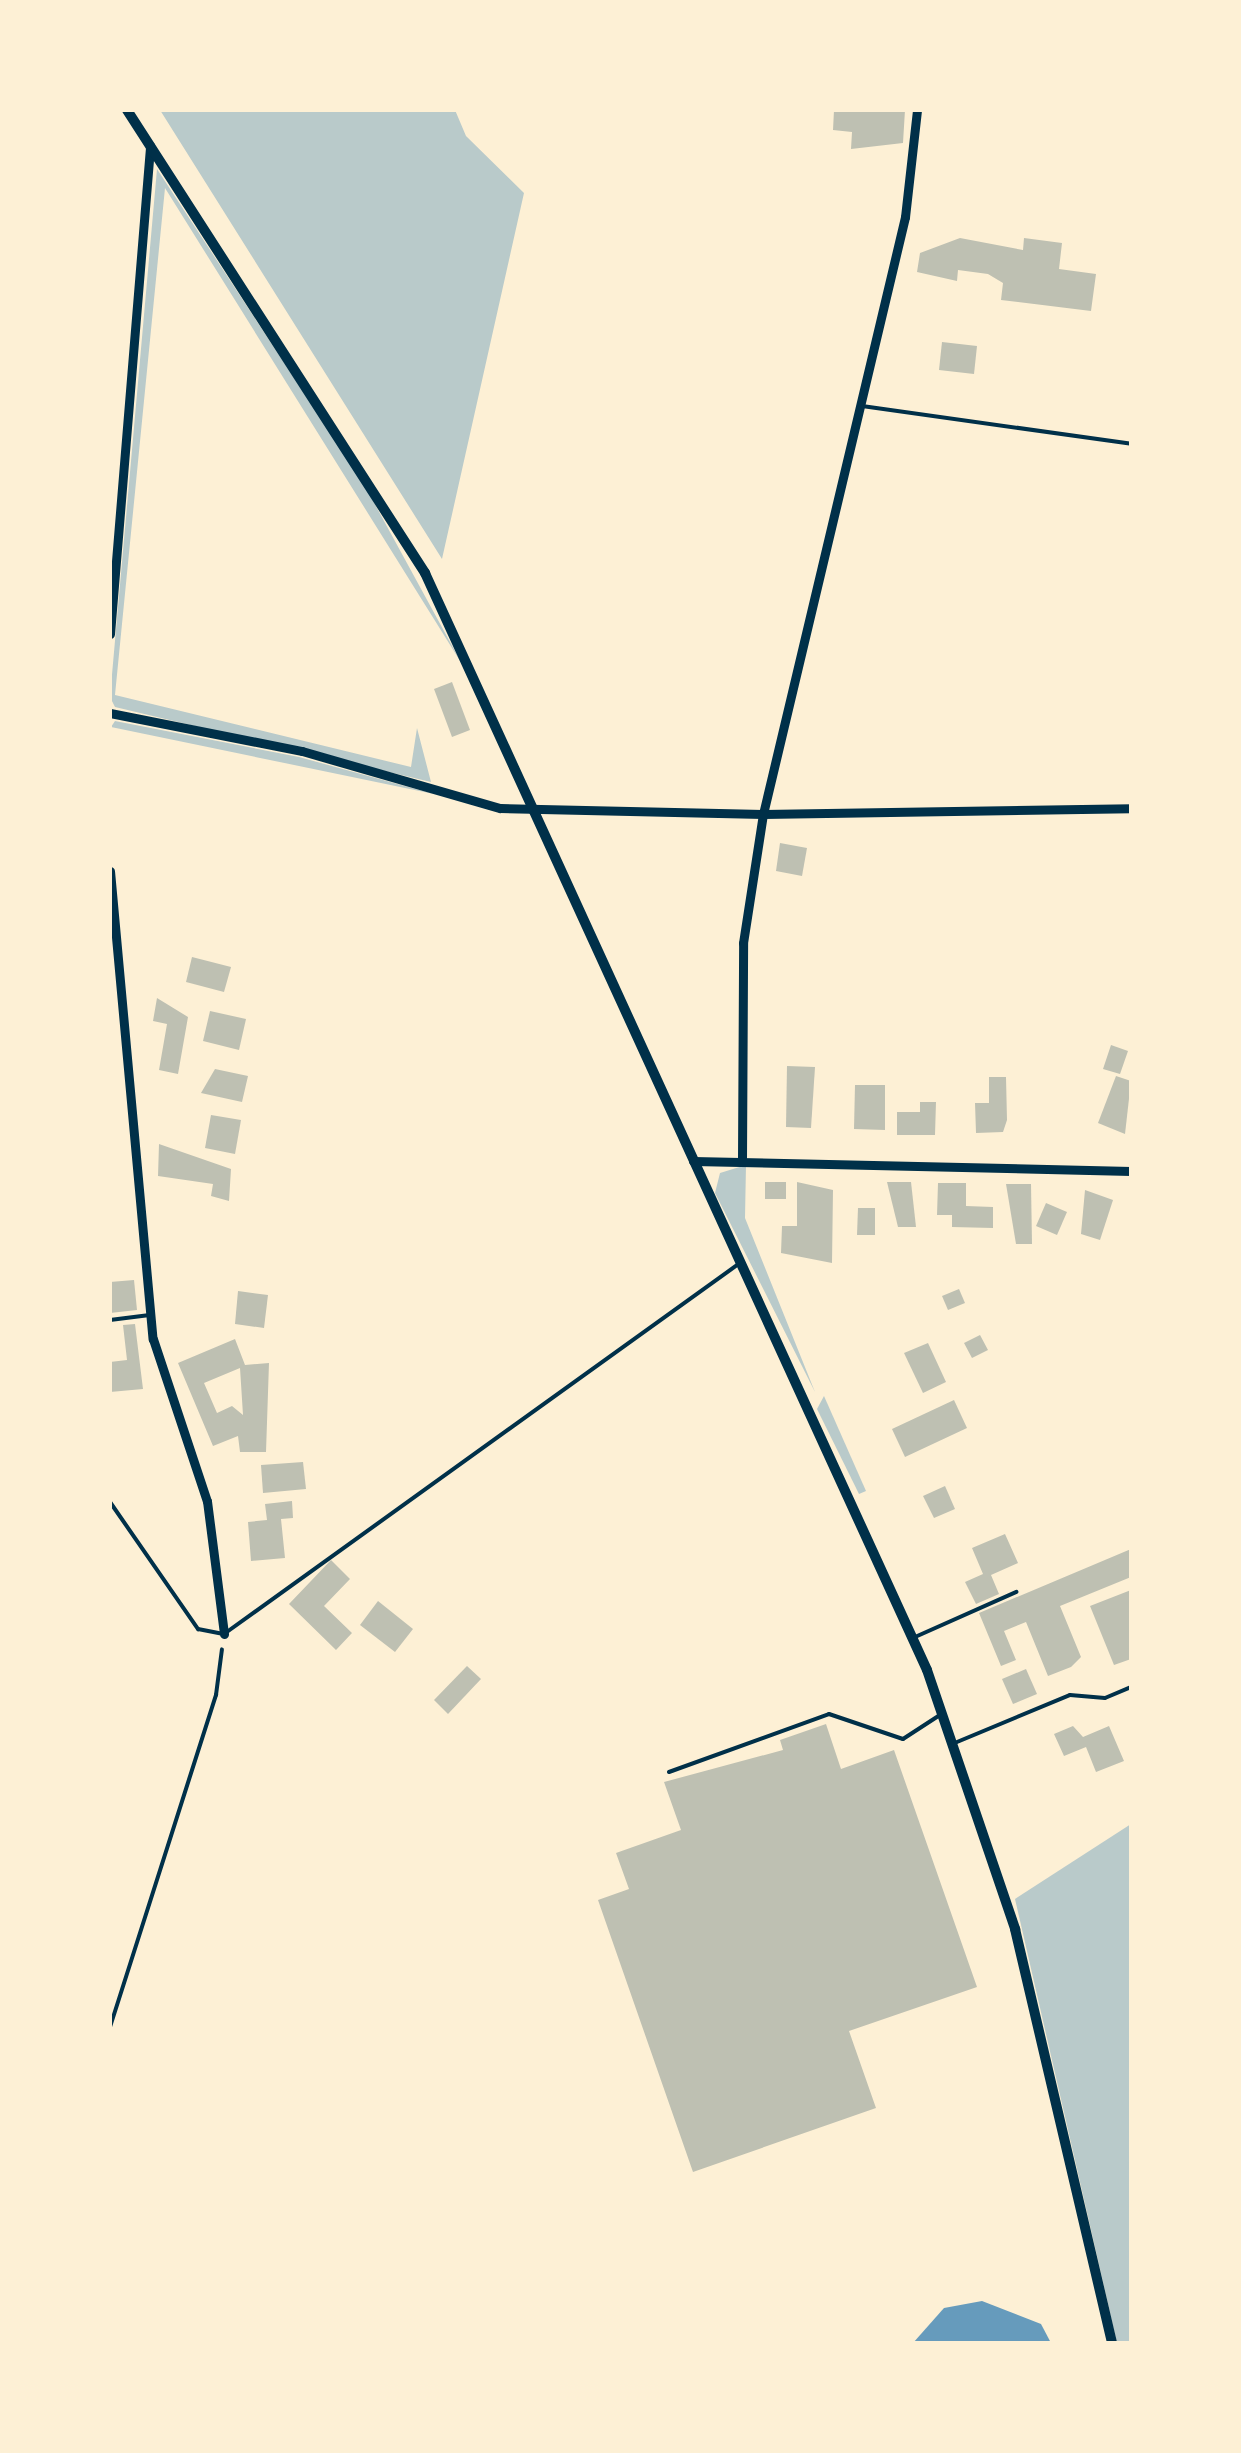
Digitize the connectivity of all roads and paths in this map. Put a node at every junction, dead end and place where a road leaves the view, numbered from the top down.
1 (127, 110) edge
2 (917, 110) edge
3 (150, 146) junction
4 (857, 405) junction
5 (1131, 444) edge
6 (110, 634) edge
7 (110, 713) edge
8 (1131, 808) edge
9 (532, 810) junction
10 (763, 814) junction
11 (110, 871) edge
12 (742, 1160) junction
13 (692, 1161) junction
14 (1131, 1171) edge
15 (740, 1263) junction
16 (150, 1315) junction
17 (110, 1320) edge
18 (110, 1502) edge
19 (1016, 1592) dead end
20 (224, 1634) junction
21 (912, 1638) junction
22 (1131, 1687) edge
23 (944, 1712) junction
24 (956, 1742) junction
25 (669, 1772) dead end
26 (110, 2027) edge
27 (1112, 2343) edge

1 - 3 street
2 - 4 street
3 - 6 street
3 - 9 street
4 - 5 lane
4 - 10 street
7 - 9 street
8 - 10 street
9 - 10 street
9 - 13 street
10 - 12 street
11 - 16 street
12 - 13 street
12 - 14 street
13 - 15 street
15 - 20 lane
15 - 21 street
16 - 17 lane
16 - 20 street
18 - 20 lane
19 - 21 lane
20 - 26 path
21 - 23 street
22 - 24 lane
23 - 24 street
23 - 25 lane
24 - 27 street

